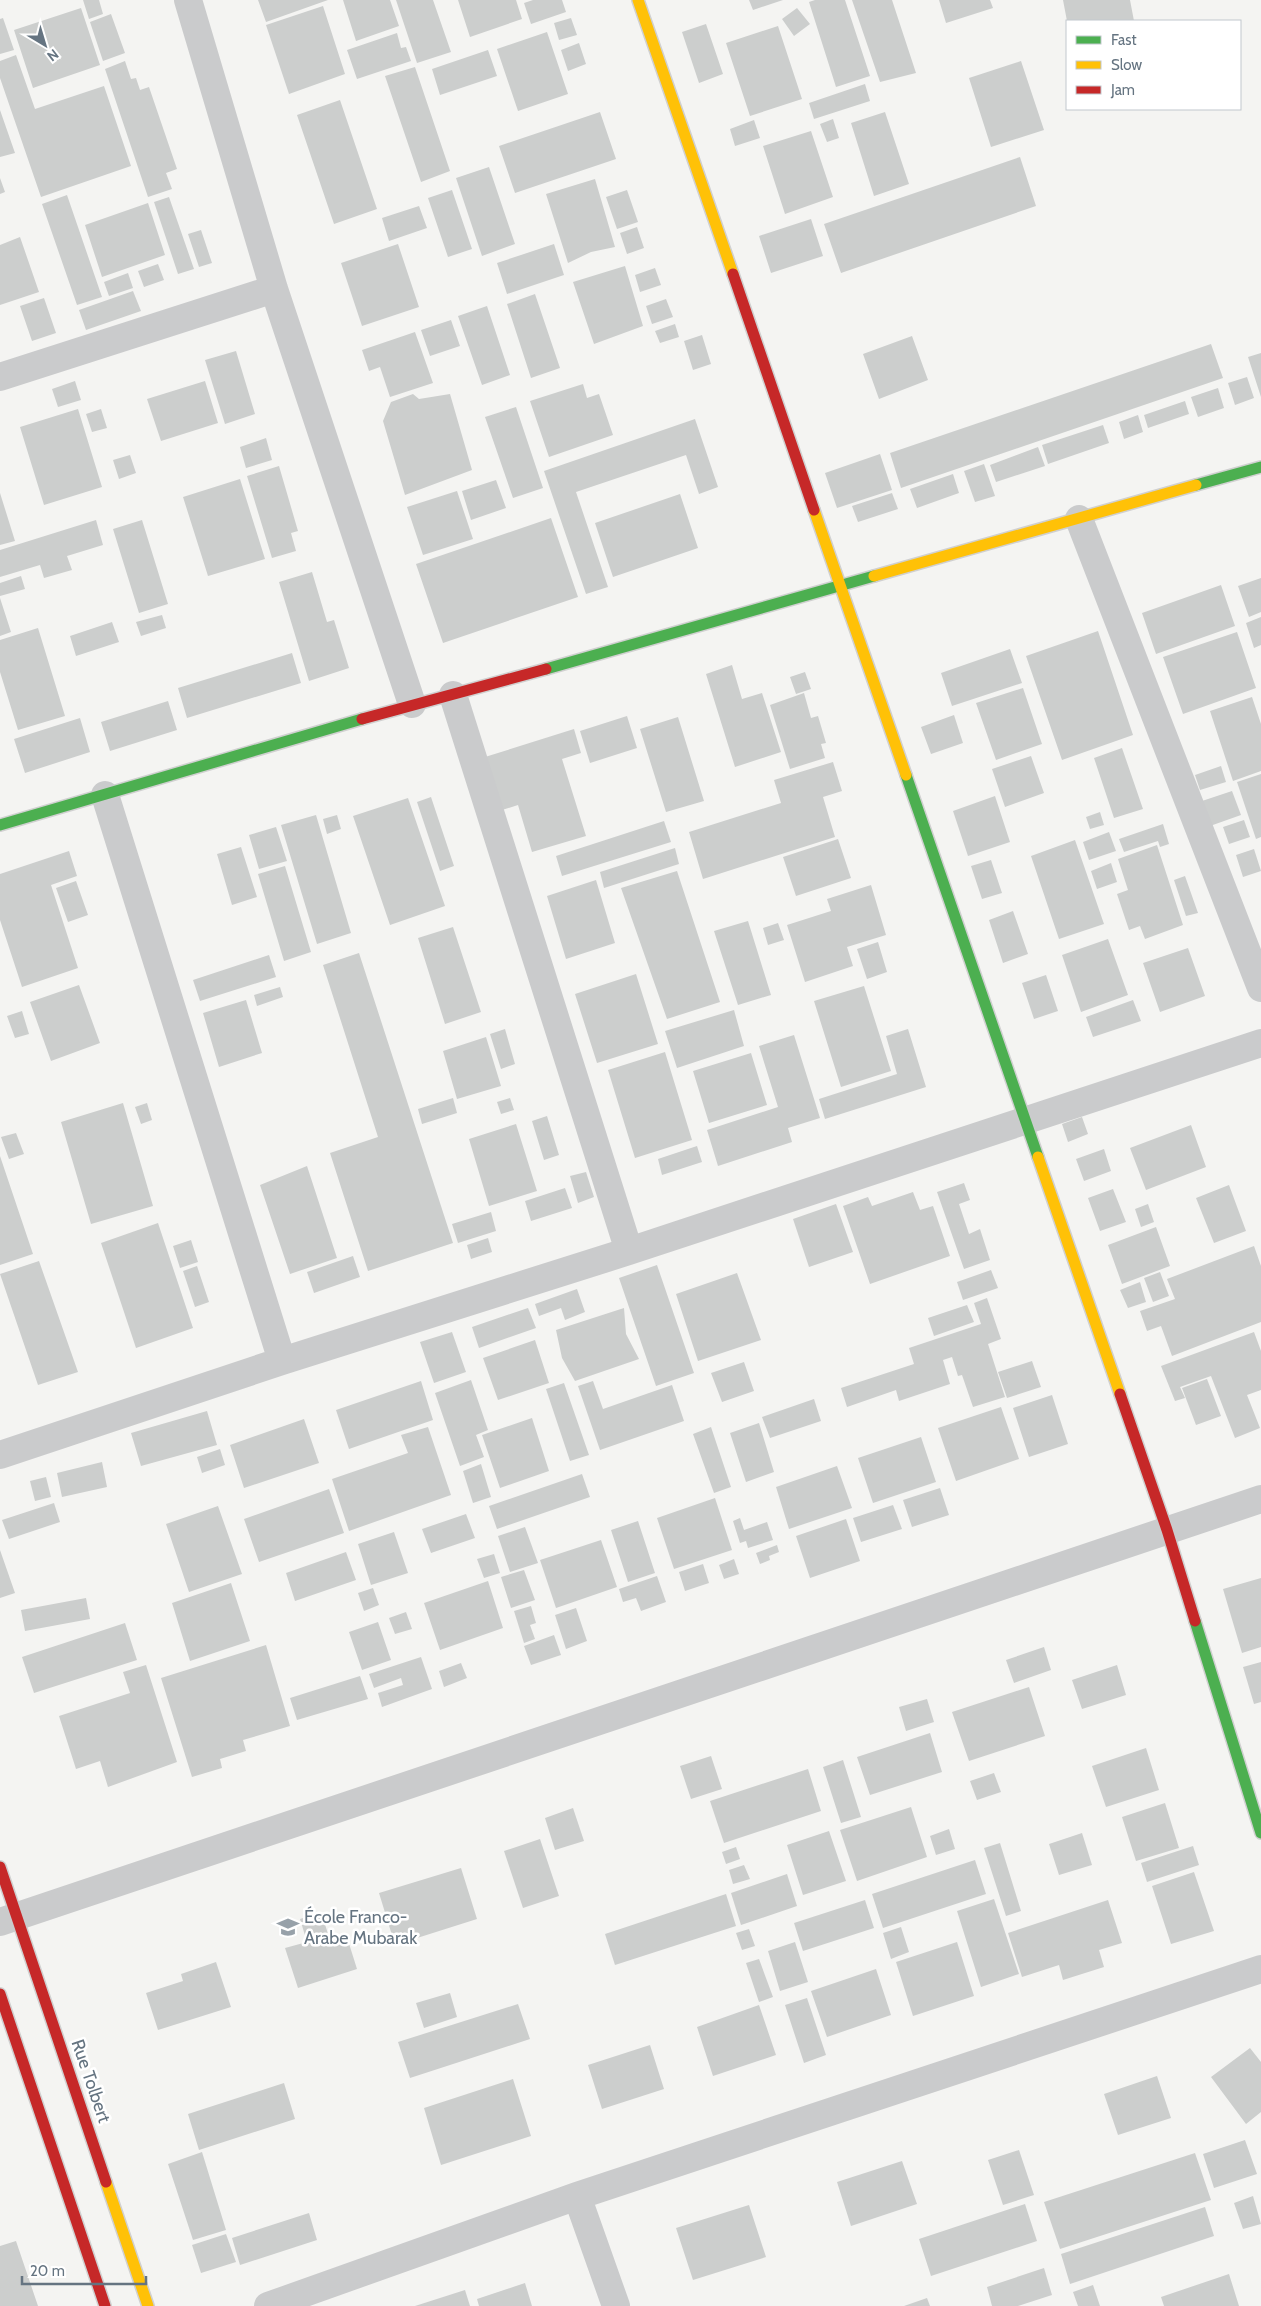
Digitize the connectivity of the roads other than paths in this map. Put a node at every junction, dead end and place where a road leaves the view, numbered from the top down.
1 (188, 0) edge
2 (638, 0) edge
3 (274, 289) junction
4 (0, 377) edge
5 (1261, 467) edge
6 (1080, 519) junction
7 (840, 588) junction
8 (453, 695) junction
9 (412, 704) junction
10 (105, 795) junction
11 (0, 825) edge
12 (1261, 988) edge
13 (1261, 1043) edge
14 (1026, 1120) junction
15 (629, 1251) junction
16 (282, 1361) junction
17 (0, 1455) edge
18 (1261, 1498) edge
19 (1168, 1530) junction
20 (1261, 1833) edge
21 (0, 1867) edge
22 (9, 1919) edge
23 (1261, 1968) edge
24 (0, 1994) edge
25 (577, 2196) junction
26 (105, 2306) edge
27 (148, 2306) edge
28 (268, 2306) edge
29 (616, 2306) edge

1 - 3 street
2 - 7 street
3 - 4 street
3 - 9 street
5 - 6 street
6 - 7 street
6 - 12 street
7 - 8 street
7 - 14 street
8 - 9 street
8 - 15 street
9 - 10 street
10 - 11 street
10 - 16 street
13 - 14 street
14 - 15 street
14 - 19 street
15 - 16 street
16 - 17 street
18 - 19 street
19 - 20 street
19 - 22 street
21 - 22 street, Rue Tolbert
22 - 27 street, Rue Tolbert
23 - 25 street
24 - 26 street
25 - 28 street
25 - 29 street

